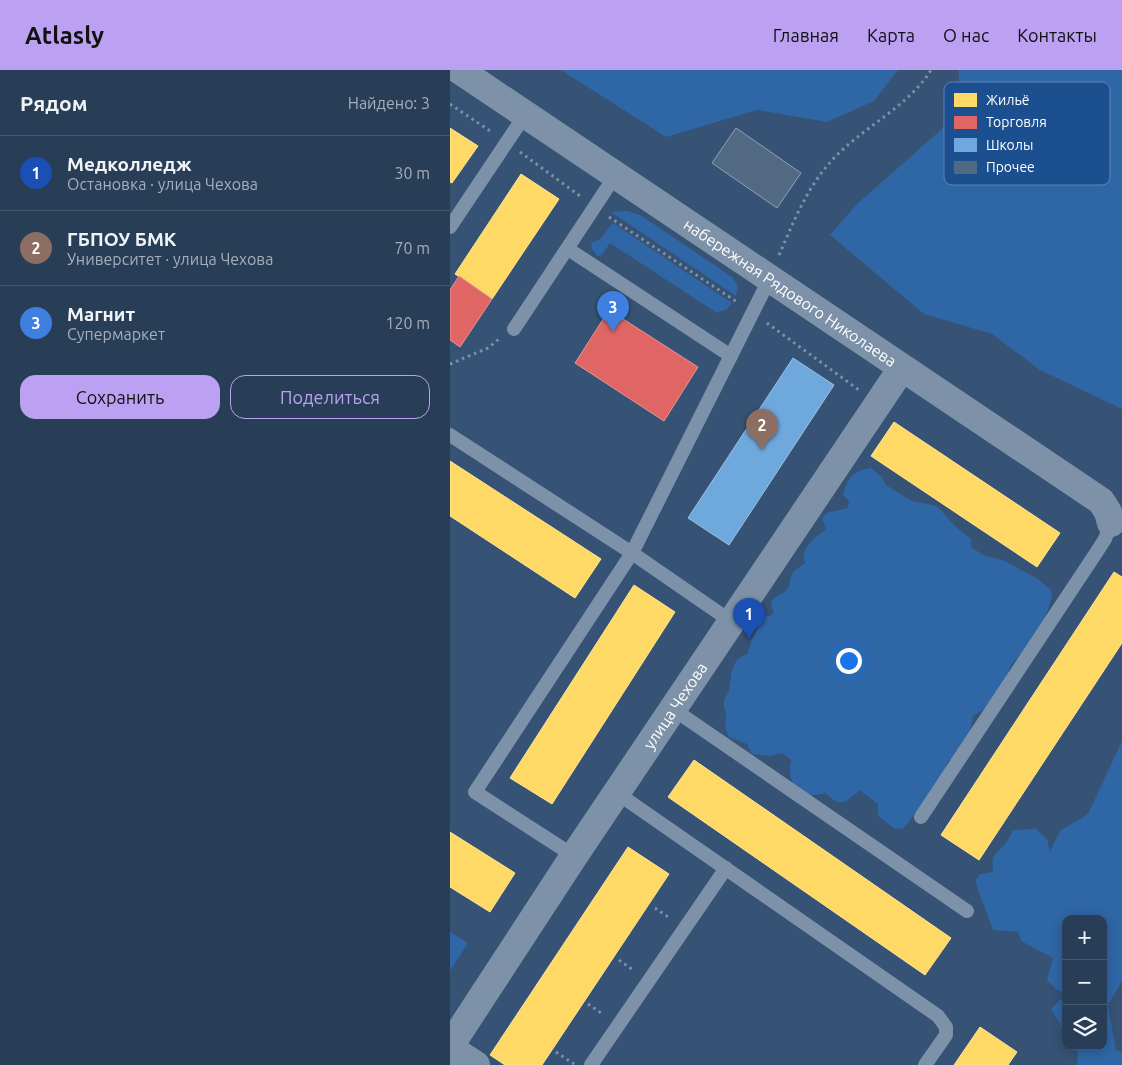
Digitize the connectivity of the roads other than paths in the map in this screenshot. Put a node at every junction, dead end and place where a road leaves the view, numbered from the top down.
1 (459, 70) edge
2 (525, 115) junction
3 (615, 176) junction
4 (450, 227) edge
5 (568, 249) junction
6 (770, 278) junction
7 (514, 329) road end
8 (730, 356) junction
9 (902, 368) junction
10 (450, 435) edge
11 (1111, 523) joint
12 (632, 553) junction
13 (732, 622) junction
14 (673, 709) junction
15 (617, 793) junction
16 (921, 818) dead end
17 (574, 856) junction
18 (726, 868) junction
19 (967, 911) dead end
20 (450, 1047) edge
21 (476, 1065) edge
22 (591, 1065) edge
23 (925, 1065) edge

1 - 2 street, набережная Рядового Николаева
2 - 3 street, набережная Рядового Николаева
2 - 4 lane
3 - 5 lane
3 - 6 street, набережная Рядового Николаева
5 - 7 lane
5 - 8 lane
6 - 8 lane
6 - 9 street, набережная Рядового Николаева
8 - 12 lane
9 - 11 street, набережная Рядового Николаева
9 - 13 street, улица Чехова
10 - 12 lane
11 - 16 lane
12 - 13 lane
12 - 17 lane
13 - 14 street, улица Чехова
14 - 15 street, улица Чехова
14 - 19 lane
15 - 17 street, улица Чехова
15 - 18 lane
17 - 20 street, улица Чехова
18 - 22 lane
18 - 23 lane
20 - 21 street

